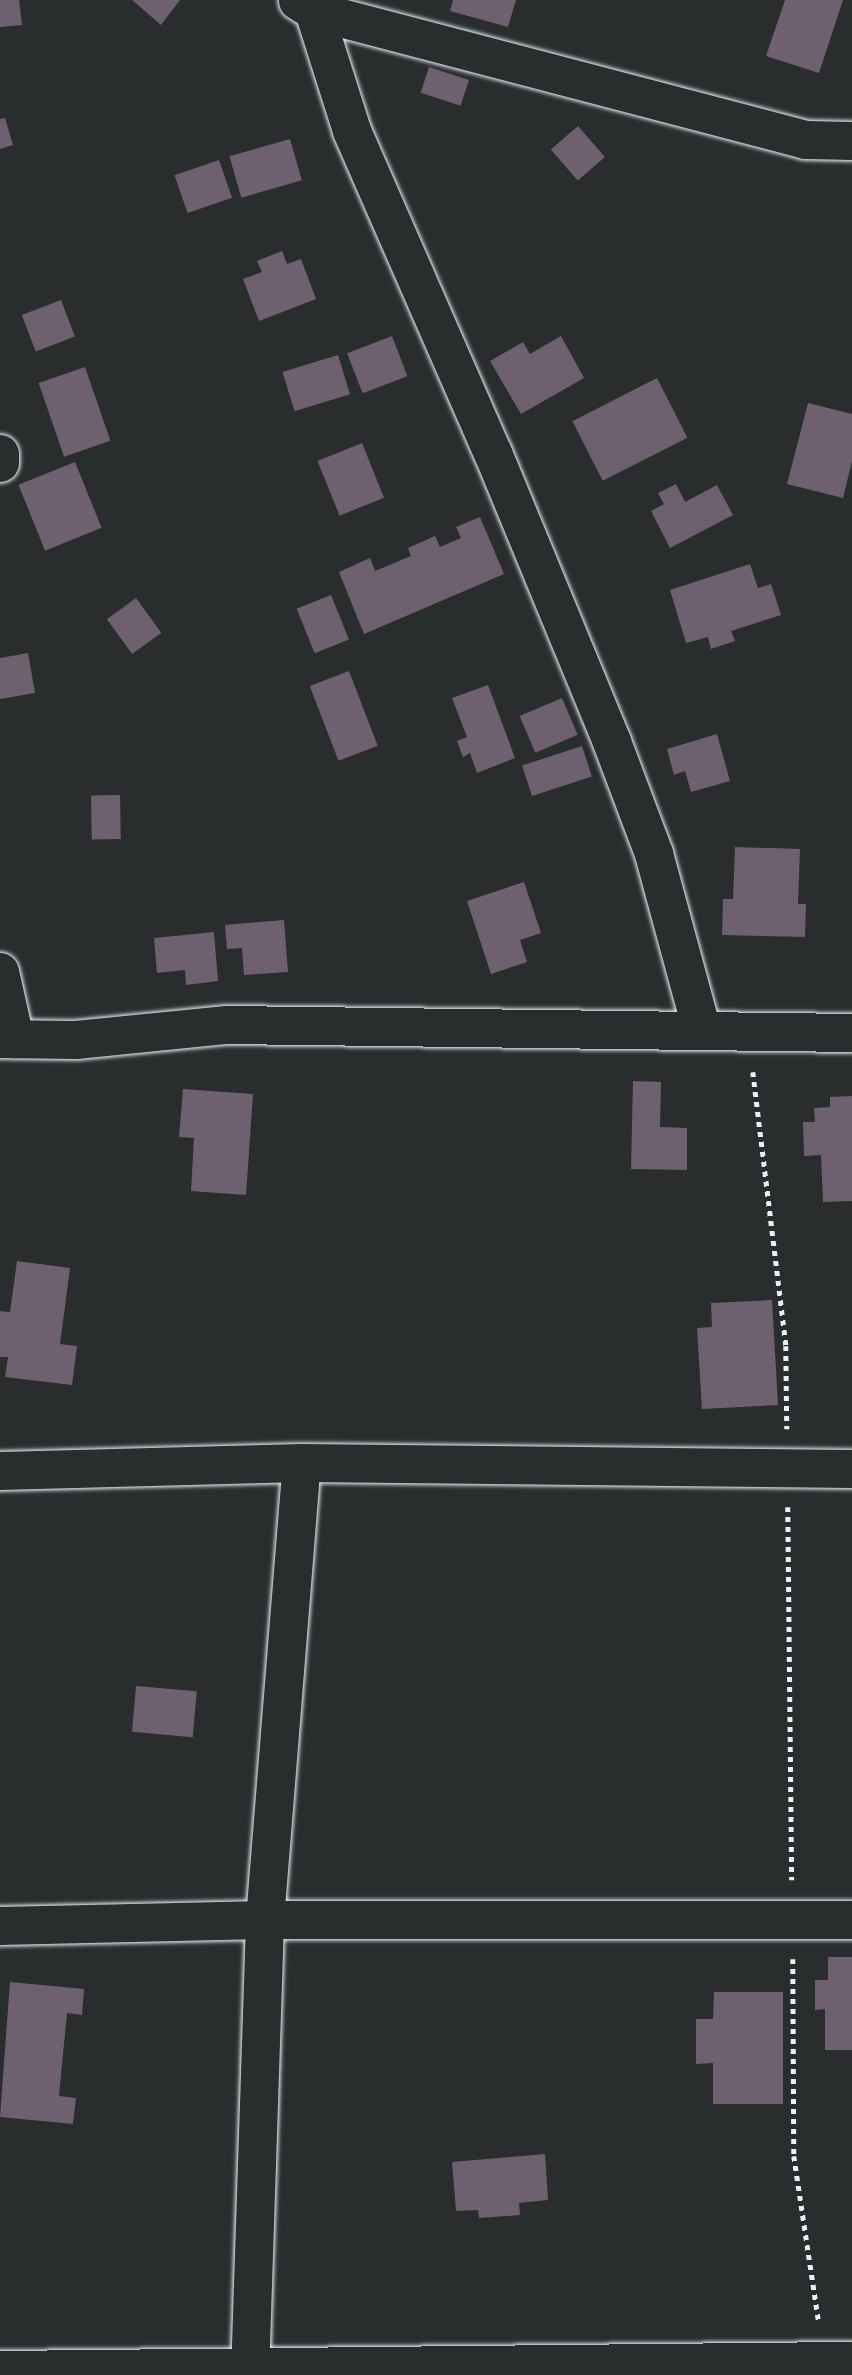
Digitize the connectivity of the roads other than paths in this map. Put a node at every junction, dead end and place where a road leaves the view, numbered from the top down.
1 (305, 5) edge
2 (852, 141) edge
3 (0, 454) edge
4 (0, 463) edge
5 (0, 972) edge
6 (702, 1031) junction
7 (852, 1033) edge
8 (8, 1039) edge
9 (302, 1462) junction
10 (852, 1469) edge
11 (0, 1471) edge
12 (265, 1920) junction
13 (852, 1920) edge
14 (0, 1926) edge
15 (836, 2361) edge
16 (0, 2370) edge
17 (250, 2371) edge

1 - 2 street
1 - 6 street
3 - 4 street
5 - 8 street
6 - 7 street
6 - 8 street
9 - 10 street
9 - 11 street
9 - 12 street
12 - 13 street
12 - 14 street
12 - 17 street
15 - 17 street
16 - 17 street

